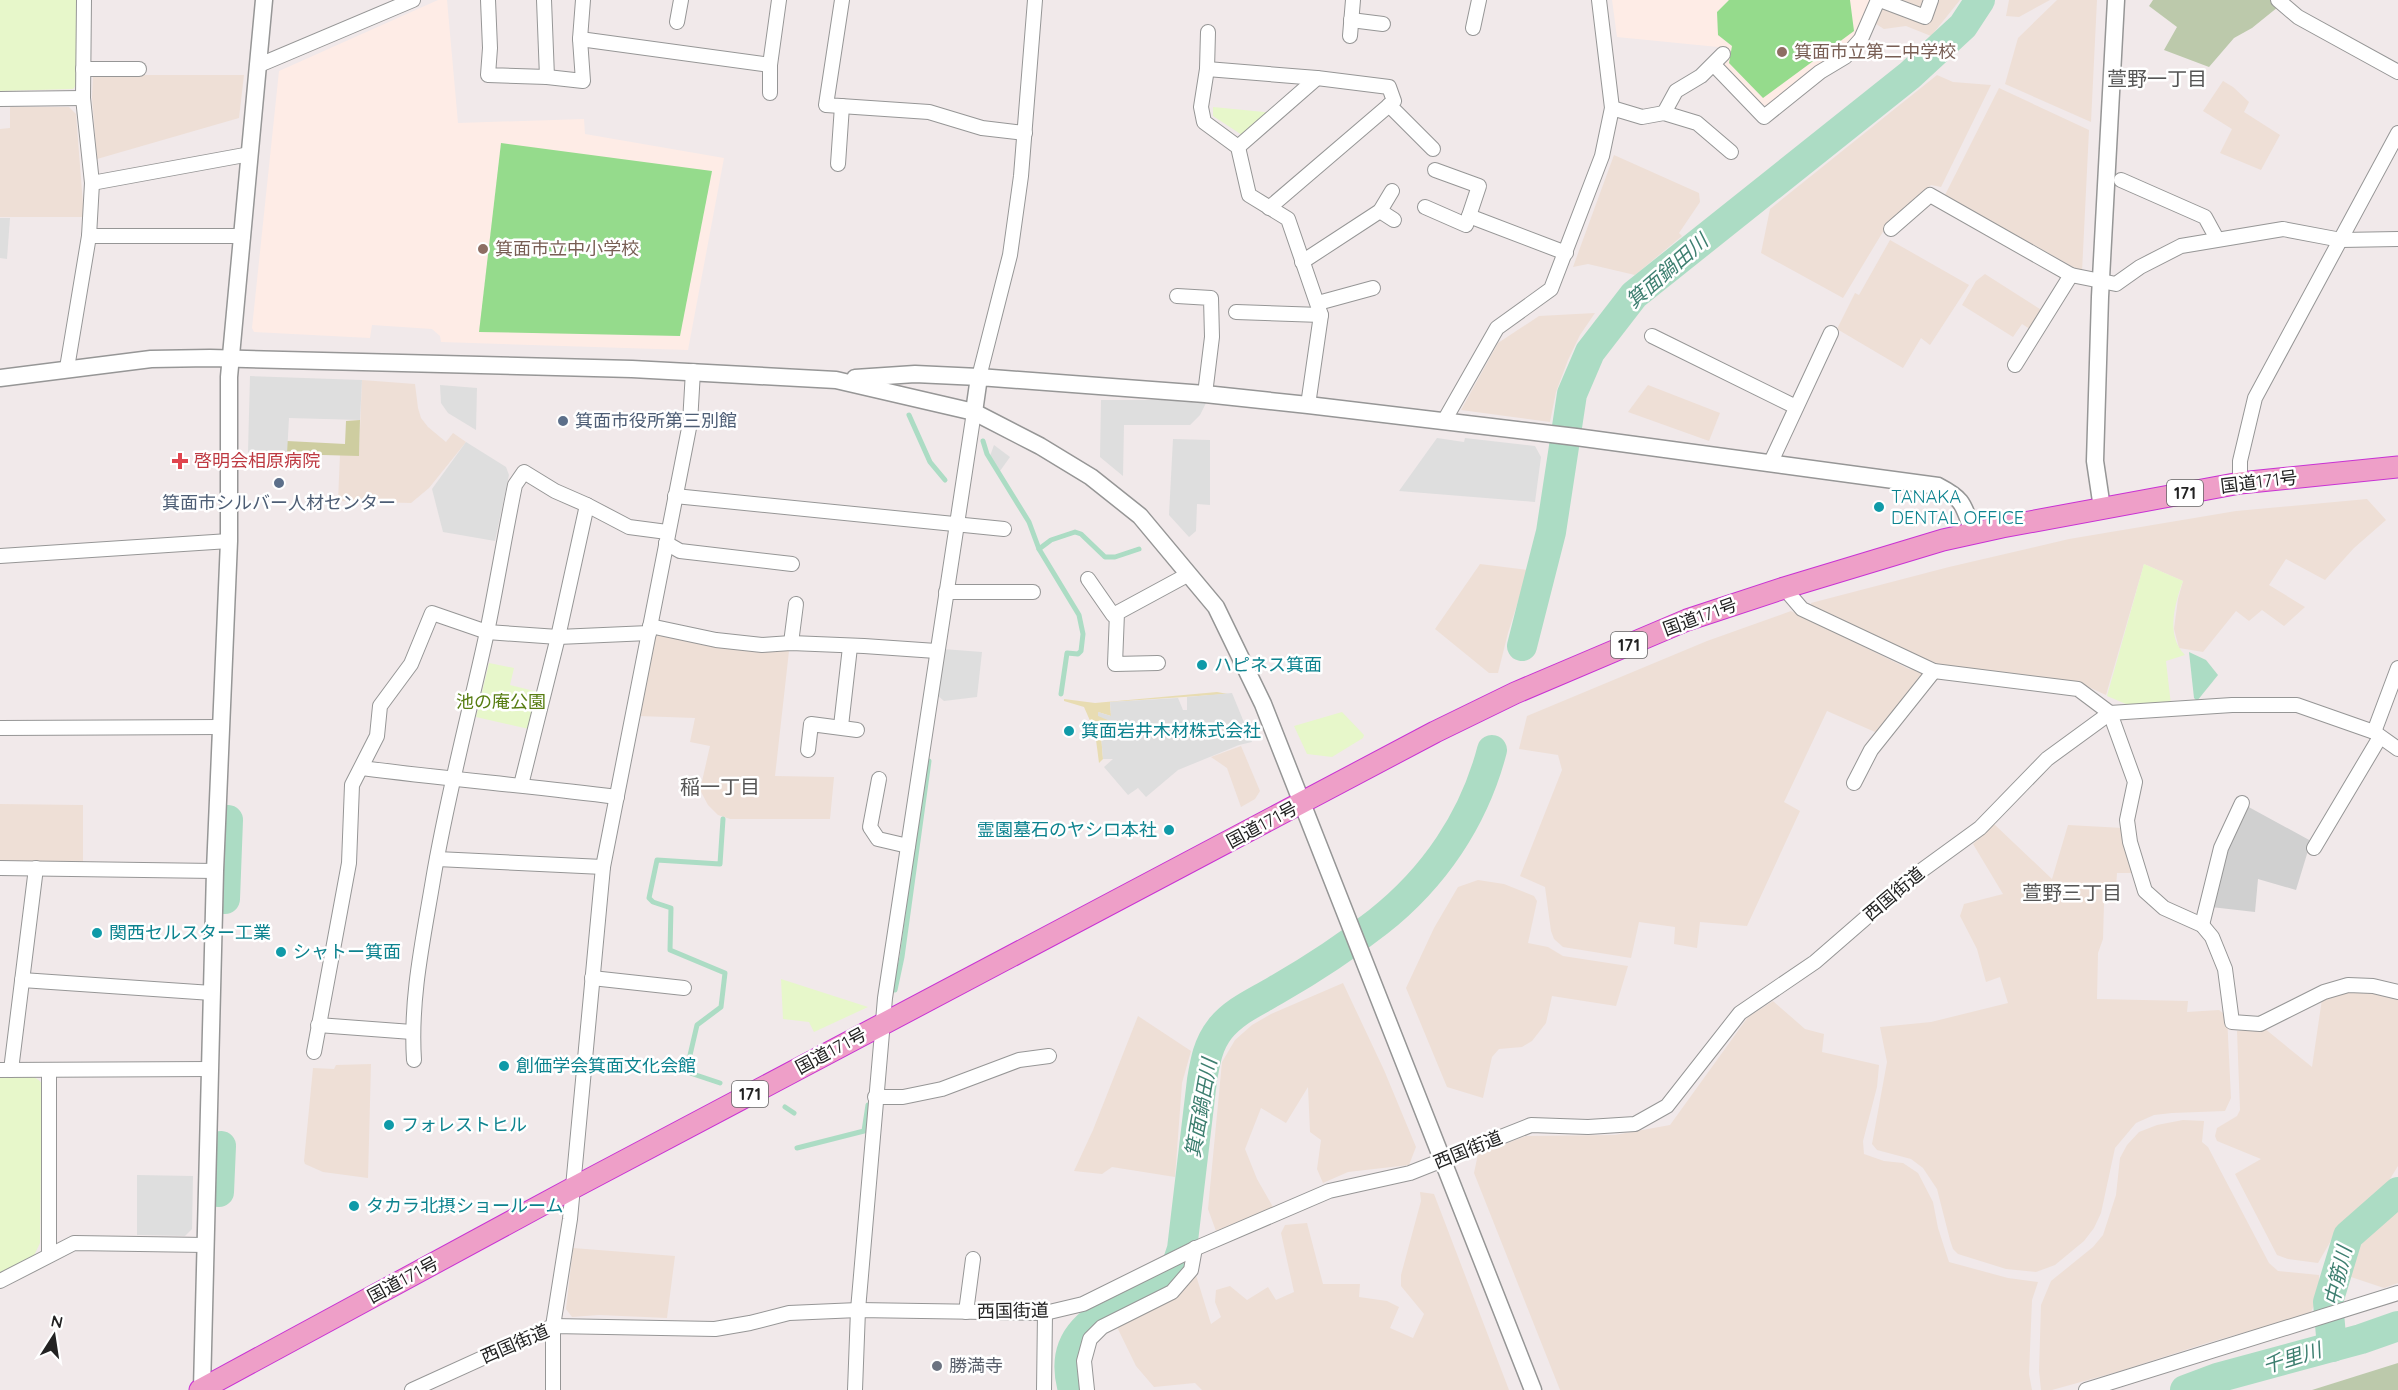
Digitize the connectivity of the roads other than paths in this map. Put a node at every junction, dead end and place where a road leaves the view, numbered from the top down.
1 (84, 0) edge
2 (264, 0) edge
3 (413, 0) edge
4 (488, 0) edge
5 (544, 0) edge
6 (583, 0) edge
7 (681, 0) edge
8 (779, 0) edge
9 (842, 0) edge
10 (1035, 0) edge
11 (1353, 0) edge
12 (1479, 0) edge
13 (1599, 0) edge
14 (1879, 0) edge
15 (1931, 0) edge
16 (2116, 0) edge
17 (2278, 0) edge
18 (1351, 20) junction
19 (677, 22) dead end
20 (1383, 24) dead end
21 (1473, 28) dead end
22 (1208, 32) dead end
23 (1350, 36) dead end
24 (580, 39) junction
25 (770, 65) junction
26 (257, 66) junction
27 (83, 69) junction
28 (139, 69) dead end
29 (1207, 69) junction
30 (2398, 72) edge
31 (547, 76) junction
32 (1317, 78) junction
33 (770, 93) dead end
34 (83, 98) junction
35 (0, 99) edge
36 (1389, 105) junction
37 (842, 106) junction
38 (1612, 108) junction
39 (1664, 113) junction
40 (1025, 133) junction
41 (2398, 133) edge
42 (1238, 147) junction
43 (1433, 149) dead end
44 (1731, 152) dead end
45 (250, 154) junction
46 (838, 164) dead end
47 (1435, 170) dead end
48 (2121, 180) dead end
49 (92, 183) junction
50 (1392, 191) dead end
51 (1425, 207) dead end
52 (1269, 208) junction
53 (1380, 211) junction
54 (1469, 216) junction
55 (1394, 220) dead end
56 (1891, 229) dead end
57 (89, 236) junction
58 (243, 236) junction
59 (2217, 239) junction
60 (2398, 239) edge
61 (2341, 240) junction
62 (1566, 253) junction
63 (1302, 262) junction
64 (2071, 275) junction
65 (2100, 281) junction
66 (1373, 288) dead end
67 (1177, 296) dead end
68 (1320, 309) junction
69 (1236, 312) dead end
70 (1831, 333) dead end
71 (1652, 336) dead end
72 (230, 358) junction
73 (2015, 365) dead end
74 (67, 368) junction
75 (693, 371) junction
76 (978, 377) junction
77 (0, 378) edge
78 (837, 380) junction
79 (1205, 394) junction
80 (1308, 405) junction
81 (1796, 408) junction
82 (974, 412) junction
83 (1444, 421) junction
84 (1770, 464) junction
85 (2398, 467) edge
86 (2240, 483) junction
87 (675, 496) junction
88 (587, 505) junction
89 (2102, 508) junction
90 (957, 524) junction
91 (1004, 529) dead end
92 (1973, 532) junction
93 (667, 538) junction
94 (228, 541) junction
95 (0, 556) edge
96 (792, 564) dead end
97 (1189, 573) junction
98 (1090, 586) dead end
99 (1784, 588) junction
100 (946, 592) junction
101 (1033, 592) dead end
102 (796, 604) dead end
103 (1110, 616) junction
104 (649, 630) junction
105 (487, 632) junction
106 (558, 637) junction
107 (791, 644) junction
108 (850, 647) junction
109 (936, 651) junction
110 (1158, 663) dead end
111 (2398, 668) edge
112 (1934, 671) junction
113 (2110, 713) junction
114 (841, 726) junction
115 (221, 727) junction
116 (0, 728) edge
117 (857, 730) dead end
118 (2377, 734) junction
119 (2398, 749) edge
120 (808, 750) dead end
121 (362, 768) junction
122 (879, 779) dead end
123 (452, 780) junction
124 (1854, 783) dead end
125 (522, 785) junction
126 (617, 796) junction
127 (1303, 803) junction
128 (2242, 804) dead end
129 (908, 846) junction
130 (2314, 848) dead end
131 (437, 859) junction
132 (603, 867) junction
133 (0, 868) edge
134 (36, 868) junction
135 (215, 871) junction
136 (2202, 925) junction
137 (592, 978) junction
138 (22, 980) junction
139 (684, 988) dead end
140 (2398, 992) edge
141 (212, 993) junction
142 (318, 1024) junction
143 (882, 1024) junction
144 (412, 1032) junction
145 (314, 1052) dead end
146 (1049, 1056) dead end
147 (414, 1060) dead end
148 (211, 1069) junction
149 (6, 1070) edge
150 (49, 1070) junction
151 (875, 1097) junction
152 (1443, 1159) junction
153 (573, 1188) junction
154 (205, 1245) junction
155 (1195, 1249) junction
156 (49, 1255) junction
157 (973, 1259) dead end
158 (0, 1281) edge
159 (2398, 1293) edge
160 (858, 1310) junction
161 (966, 1312) junction
162 (1045, 1313) junction
163 (553, 1326) junction
164 (202, 1390) edge
165 (412, 1390) edge
166 (553, 1390) edge
167 (855, 1390) edge
168 (1044, 1390) edge
169 (1087, 1390) edge
170 (1533, 1390) edge
171 (2086, 1390) edge

1 - 27 street
2 - 26 street
3 - 26 street
4 - 31 street
5 - 31 street
6 - 24 street
7 - 19 street
8 - 25 street
9 - 37 street
10 - 40 street
11 - 18 street
12 - 21 street
13 - 38 street
14 - 15 street
14 - 39 street
16 - 65 street
17 - 30 street
18 - 20 street
18 - 23 street
22 - 29 street
24 - 25 street
24 - 31 street
25 - 33 street
26 - 45 street
27 - 28 street
27 - 34 street
29 - 32 street
29 - 42 street
32 - 36 street
32 - 42 street
34 - 35 street
34 - 49 street
36 - 43 street
36 - 52 street
37 - 40 street
37 - 46 street
38 - 39 street
38 - 62 street
39 - 44 street
40 - 76 street
41 - 61 street
42 - 52 street
45 - 49 street
45 - 58 street
47 - 54 street
48 - 59 street
49 - 57 street
50 - 53 street
51 - 54 street
52 - 63 street
53 - 55 street
53 - 63 street
54 - 62 street
56 - 64 street
57 - 58 street
57 - 74 street
58 - 72 street
59 - 61 street
59 - 65 street
60 - 61 street
61 - 86 street
62 - 83 street
63 - 68 street
64 - 65 street
64 - 73 street
65 - 89 street
66 - 68 street
67 - 79 street
68 - 69 street
68 - 80 street
70 - 81 street
71 - 81 street
72 - 74 street
72 - 75 street
72 - 94 street
74 - 77 street
75 - 78 street
75 - 87 street
76 - 78 street
76 - 79 street
76 - 82 street
78 - 82 street
79 - 80 street
80 - 83 street
81 - 84 street
82 - 90 street
82 - 97 street
83 - 84 street
84 - 92 street
85 - 86 highway, 国道171号 / 171
86 - 89 highway, 国道171号 / 171
87 - 90 street
87 - 93 street
88 - 93 street
88 - 105 street
88 - 106 street
89 - 92 highway, 国道171号 / 171
90 - 91 street
90 - 100 street
92 - 99 highway, 国道171号 / 171
93 - 96 street
93 - 104 street
94 - 95 street
94 - 115 street
97 - 103 street
97 - 127 street
98 - 103 street
99 - 112 street
99 - 127 highway, 国道171号 / 171
100 - 101 street
100 - 109 street
102 - 107 street
103 - 110 street
104 - 106 street
104 - 107 street
104 - 126 street
105 - 106 street
105 - 121 street
105 - 123 street
106 - 125 street
107 - 108 street
108 - 109 street
108 - 114 street
109 - 129 street
111 - 118 street
112 - 113 street
112 - 124 street
113 - 118 street
113 - 136 street
113 - 152 street, 西国街道
114 - 117 street
114 - 120 street
115 - 116 street
115 - 135 street
118 - 119 street
118 - 130 street
121 - 123 street
121 - 142 street
122 - 129 street
123 - 125 street
123 - 131 street
125 - 126 street
126 - 132 street
127 - 143 highway, 国道171号 / 171
127 - 152 street
128 - 136 street
129 - 143 street
131 - 132 street
131 - 144 street
132 - 137 street
133 - 134 street
134 - 135 street
134 - 138 street
135 - 141 street
136 - 140 street
137 - 139 street
137 - 153 street
138 - 141 street
138 - 149 street
141 - 148 street
142 - 144 street
142 - 145 street
143 - 151 street
143 - 153 highway, 国道171号 / 171
144 - 147 street
146 - 151 street
148 - 150 street
148 - 154 street
149 - 150 street
150 - 156 street
151 - 160 street
152 - 155 street, 西国街道
152 - 170 street
153 - 163 street
153 - 164 highway, 国道171号 / 171
154 - 156 street
154 - 164 street
155 - 162 street, 西国街道
155 - 169 street
156 - 158 street
157 - 161 street
159 - 171 street
160 - 161 street, 西国街道
160 - 163 street, 西国街道
160 - 167 street
161 - 162 street, 西国街道
162 - 168 street
163 - 165 street, 西国街道
163 - 166 street

